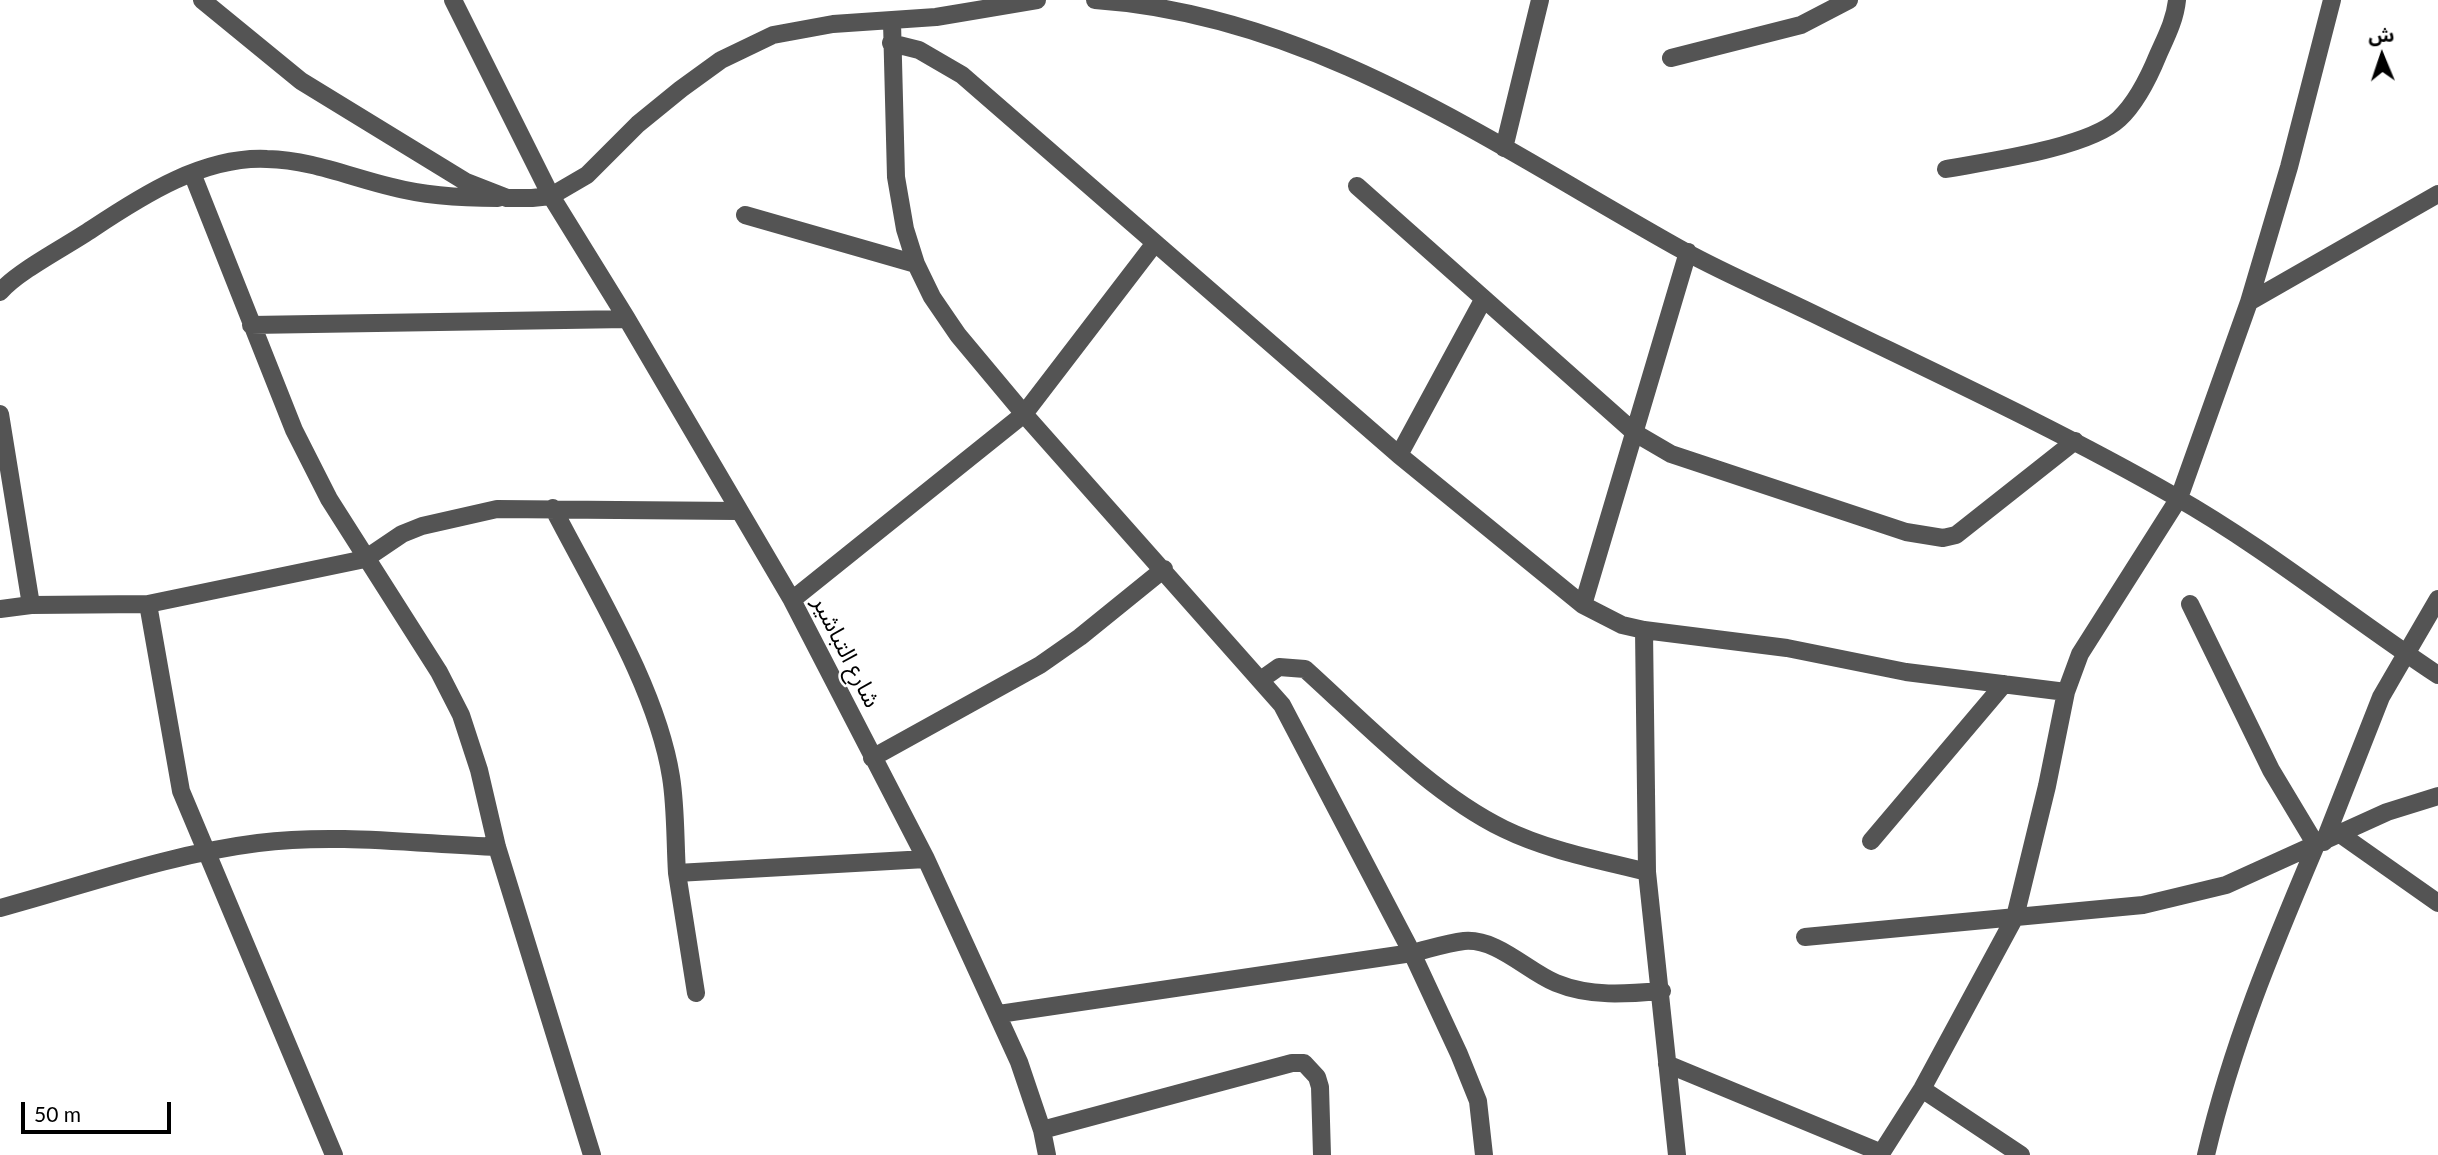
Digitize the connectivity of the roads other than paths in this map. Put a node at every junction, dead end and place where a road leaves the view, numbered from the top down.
1 (202, 0) edge
2 (453, 0) edge
3 (1037, 0) edge
4 (1096, 0) edge
5 (1540, 0) edge
6 (1849, 0) edge
7 (2177, 0) edge
8 (2332, 0) edge
9 (228, 8) edge
10 (892, 22) junction
11 (891, 43) junction
12 (1671, 58) dead end
13 (1504, 148) junction
14 (1946, 169) dead end
15 (192, 173) junction
16 (1357, 186) dead end
17 (2438, 194) edge
18 (551, 196) junction
19 (507, 198) junction
20 (744, 215) dead end
21 (1155, 243) junction
22 (1688, 253) junction
23 (916, 264) junction
24 (2, 288) edge
25 (1483, 300) junction
26 (2249, 302) junction
27 (627, 319) junction
28 (251, 325) junction
29 (0, 414) edge
30 (1024, 414) junction
31 (1635, 433) junction
32 (2075, 441) junction
33 (1399, 455) junction
34 (2179, 498) junction
35 (553, 508) junction
36 (738, 511) junction
37 (365, 559) junction
38 (1164, 569) junction
39 (792, 600) junction
40 (2438, 600) edge
41 (148, 604) junction
42 (2190, 604) dead end
43 (31, 605) junction
44 (1583, 605) junction
45 (0, 609) edge
46 (1644, 630) junction
47 (2405, 654) junction
48 (2438, 675) edge
49 (1262, 679) junction
50 (2004, 684) junction
51 (2066, 692) junction
52 (872, 758) junction
53 (2438, 796) edge
54 (2327, 840) junction
55 (1871, 841) dead end
56 (497, 848) junction
57 (205, 851) junction
58 (926, 859) junction
59 (1647, 872) junction
60 (677, 873) junction
61 (2438, 903) edge
62 (0, 908) edge
63 (2015, 917) junction
64 (1805, 937) dead end
65 (1412, 953) junction
66 (1662, 991) junction
67 (696, 993) dead end
68 (999, 1014) junction
69 (1667, 1064) junction
70 (1922, 1088) junction
71 (1042, 1130) junction
72 (1881, 1154) edge
73 (334, 1155) edge
74 (592, 1155) edge
75 (1046, 1155) edge
76 (1322, 1155) edge
77 (1485, 1155) edge
78 (1676, 1155) edge
79 (2021, 1155) edge
80 (2206, 1155) edge

1 - 9 street
2 - 18 street, شارع التباشير
3 - 10 street
4 - 13 street
5 - 13 street
6 - 12 street
7 - 14 street
8 - 26 street
9 - 19 street
10 - 11 street
10 - 18 street
11 - 21 street
11 - 23 street
13 - 22 street
15 - 19 street
15 - 24 street
15 - 28 street
16 - 25 street
17 - 26 street
18 - 19 street
18 - 27 street, شارع التباشير
20 - 23 street
21 - 30 street
21 - 33 street
22 - 31 street
22 - 32 street
23 - 30 street
25 - 31 street
25 - 33 street
26 - 34 street
27 - 28 street
27 - 36 street, شارع التباشير
28 - 37 street
29 - 43 street
30 - 38 street
30 - 39 street
31 - 32 street
31 - 44 street
32 - 34 street
33 - 44 street
34 - 47 street
34 - 51 street
35 - 36 street
35 - 37 street
35 - 60 street
36 - 39 street, شارع التباشير
37 - 41 street
37 - 56 street
38 - 49 street
38 - 52 street
39 - 52 street, شارع التباشير
40 - 47 street
41 - 43 street
41 - 57 street
42 - 54 street
43 - 45 street
44 - 46 street
46 - 50 street
46 - 59 street
47 - 48 street
47 - 54 street
49 - 59 street
49 - 65 street
50 - 51 street
50 - 55 street
51 - 63 street
52 - 58 street, شارع التباشير
53 - 54 street
54 - 61 street
54 - 63 street
54 - 80 street
56 - 57 street
56 - 74 street
57 - 62 street
57 - 73 street
58 - 60 street
58 - 68 street, شارع التباشير
59 - 66 street
60 - 67 street
63 - 64 street
63 - 70 street
65 - 66 street
65 - 68 street
65 - 77 street
66 - 69 street
68 - 71 street, شارع التباشير
69 - 72 street
69 - 78 street
70 - 72 street
70 - 79 street
71 - 75 street, شارع التباشير
71 - 76 street

